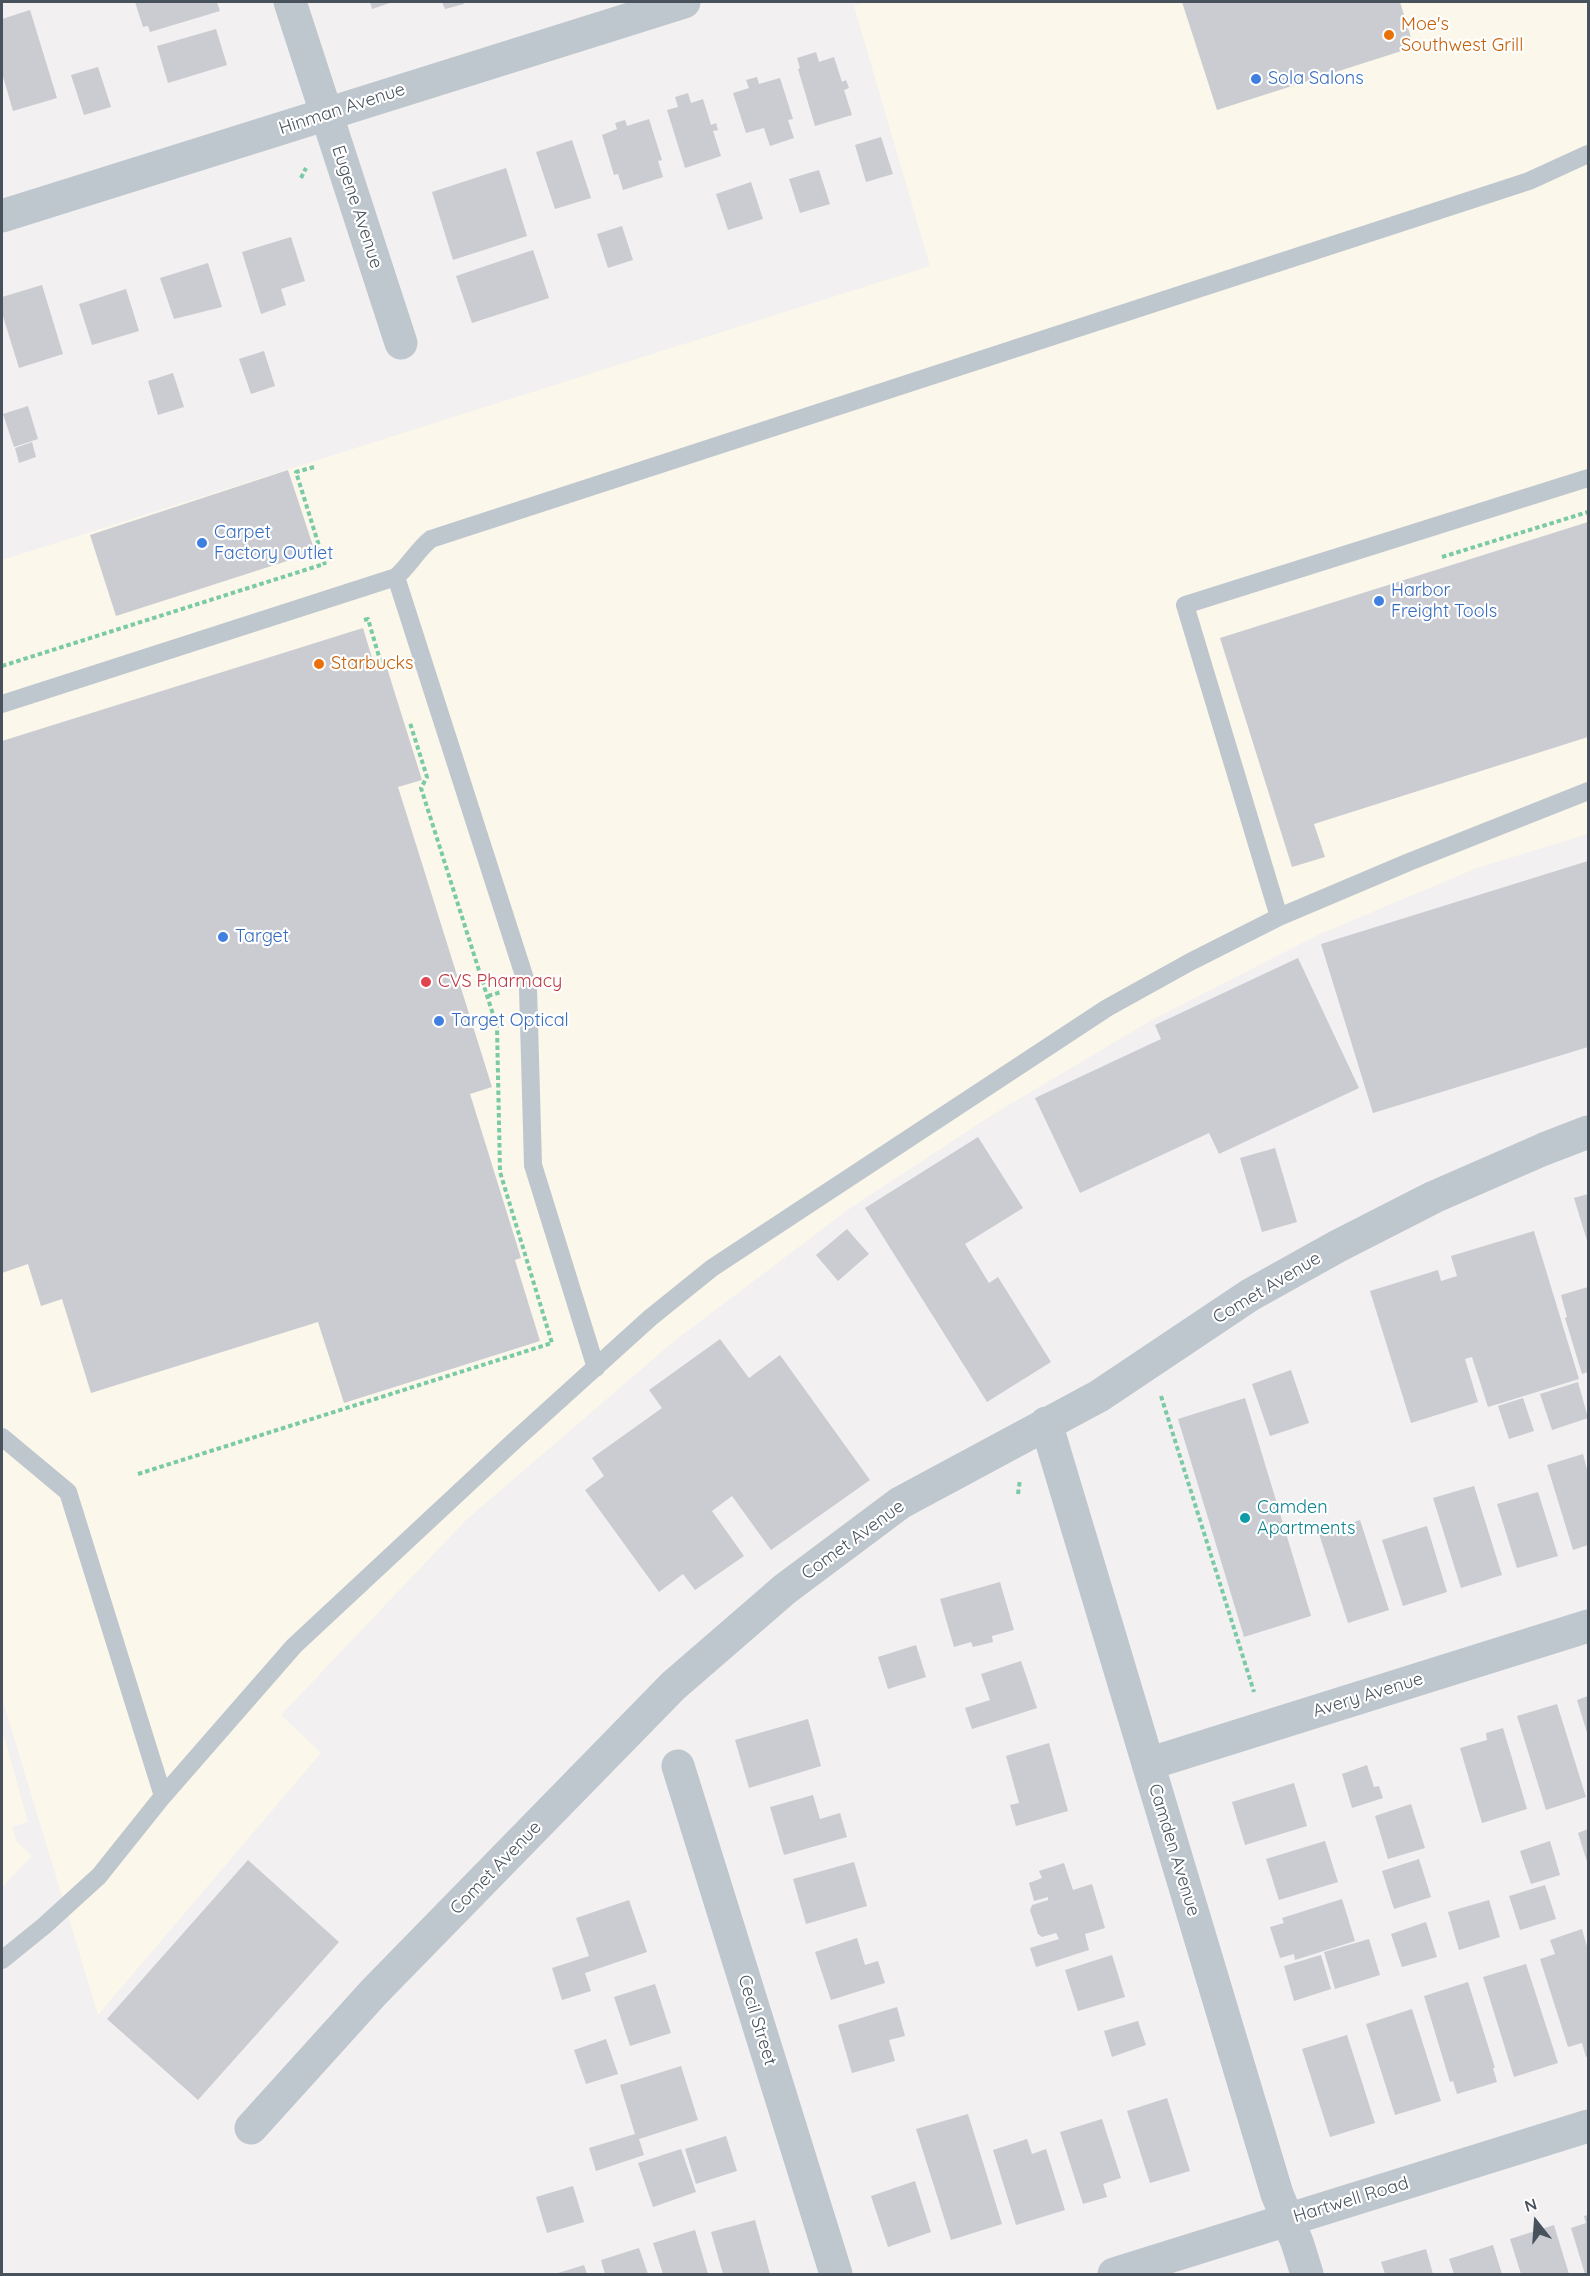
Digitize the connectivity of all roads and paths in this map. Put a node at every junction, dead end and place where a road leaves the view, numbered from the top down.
1 (290, 2) edge
2 (684, 2) edge
3 (327, 113) junction
4 (1588, 154) edge
5 (2, 216) edge
6 (401, 343) dead end
7 (314, 466) dead end
8 (1588, 478) edge
9 (324, 564) junction
10 (326, 569) dead end
11 (396, 577) junction
12 (361, 621) dead end
13 (2, 666) edge
14 (395, 677) dead end
15 (2, 704) edge
16 (409, 721) dead end
17 (1588, 791) edge
18 (1279, 917) junction
19 (501, 992) dead end
20 (488, 996) junction
21 (1588, 1132) edge
22 (596, 1368) junction
23 (1161, 1395) dead end
24 (1046, 1423) junction
25 (2, 1437) edge
26 (138, 1474) dead end
27 (1020, 1478) dead end
28 (1018, 1494) dead end
29 (1588, 1626) edge
30 (1256, 1696) dead end
31 (1148, 1764) junction
32 (678, 1766) dead end
33 (163, 1796) junction
34 (2, 1960) edge
35 (1588, 2127) edge
36 (251, 2128) dead end
37 (1287, 2220) junction
38 (836, 2274) edge
39 (1114, 2274) edge
40 (1307, 2274) edge

1 - 3 street, Eugene Avenue
2 - 3 street, Hinman Avenue
3 - 5 street, Hinman Avenue
3 - 6 street, Eugene Avenue
4 - 11 lane
7 - 9 path
8 - 18 lane
9 - 10 path
9 - 13 path
11 - 15 lane
11 - 22 lane
12 - 14 path
16 - 20 path
17 - 18 lane
18 - 22 lane
19 - 20 path
20 - 26 path
21 - 24 street, Comet Avenue
22 - 33 lane
23 - 30 path
24 - 31 street, Camden Avenue
24 - 36 street, Comet Avenue
25 - 33 lane
27 - 28 path
29 - 31 street, Avery Avenue
31 - 37 street, Camden Avenue
32 - 38 street, Cecil Street
33 - 34 lane
35 - 37 street, Hartwell Road
37 - 39 street, Hartwell Road
37 - 40 street, Camden Avenue

